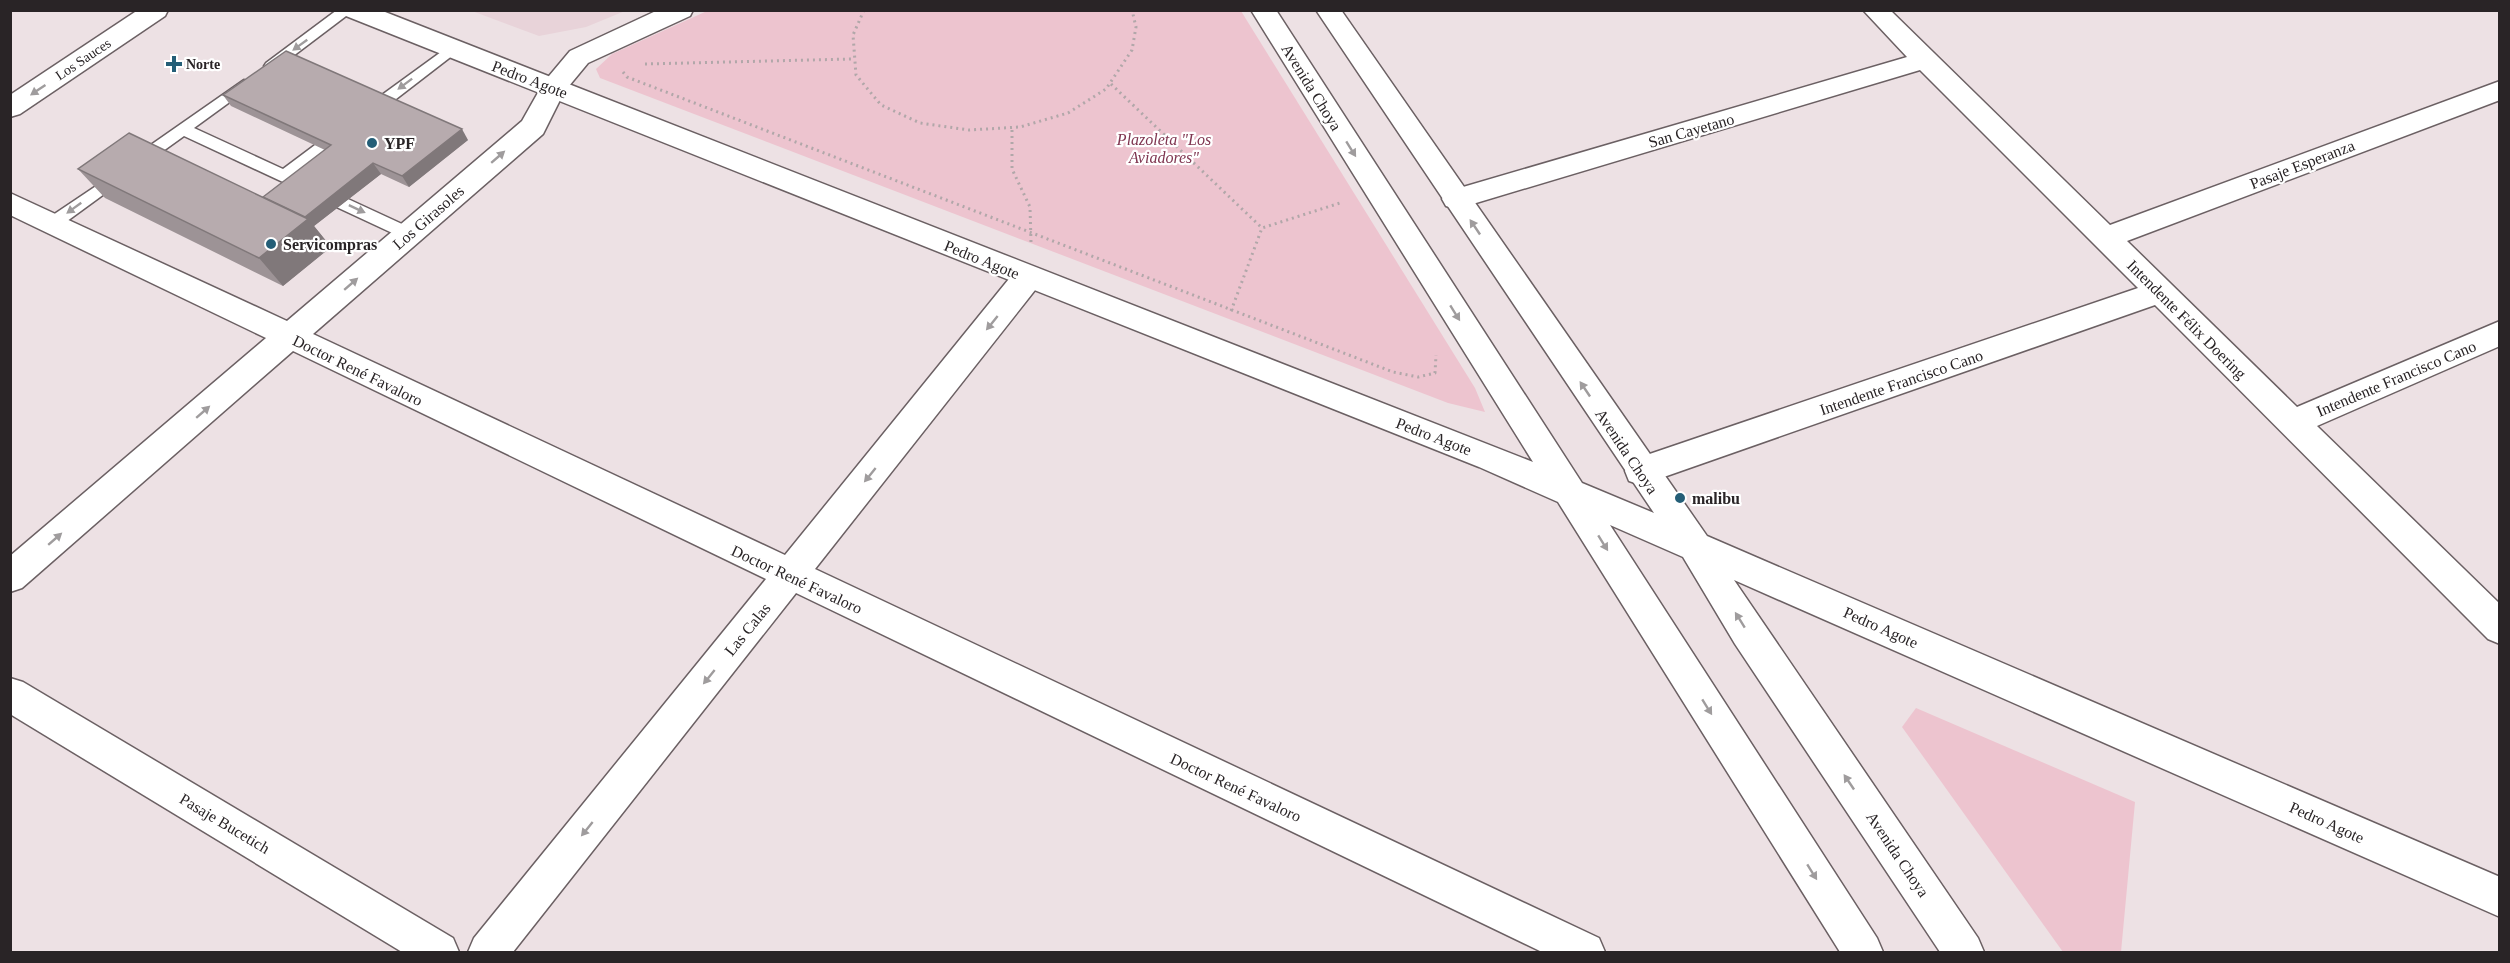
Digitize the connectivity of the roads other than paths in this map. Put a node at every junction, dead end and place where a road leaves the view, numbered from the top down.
1 (156, 10) edge
2 (347, 10) edge
3 (355, 10) edge
4 (681, 10) edge
5 (1263, 10) edge
6 (1328, 10) edge
7 (1875, 10) edge
8 (452, 49) junction
9 (1925, 60) junction
10 (552, 88) junction
11 (2499, 90) edge
12 (10, 108) edge
13 (183, 129) junction
14 (284, 176) junction
15 (1456, 199) junction
16 (10, 203) edge
17 (53, 223) junction
18 (409, 234) junction
19 (2105, 238) junction
20 (1028, 277) junction
21 (2160, 292) junction
22 (2499, 333) edge
23 (289, 337) junction
24 (2292, 423) junction
25 (1641, 471) junction
26 (1571, 493) junction
27 (1693, 544) junction
28 (789, 576) junction
29 (10, 577) edge
30 (2499, 628) edge
31 (10, 694) edge
32 (2499, 897) edge
33 (439, 952) edge
34 (488, 952) edge
35 (1585, 952) edge
36 (1863, 952) edge
37 (1964, 952) edge

1 -> 12 street, Los Sauces
2 -> 13 lane
3 - 8 street, Pedro Agote
4 - 10 street, Los Girasoles
5 -> 26 street, Avenida Choya
6 - 15 street, Avenida Choya
7 - 9 street, Intendente Félix Doering
8 - 10 street, Pedro Agote
8 -> 14 lane
9 - 15 street, San Cayetano
9 - 19 street, Intendente Félix Doering
18 -> 10 street, Los Girasoles
10 - 20 street, Pedro Agote
11 - 19 street, Pasaje Esperanza
13 - 14 lane
13 -> 17 lane
14 -> 18 lane
25 -> 15 street, Avenida Choya
16 - 17 street, Doctor René Favaloro
17 - 23 street, Doctor René Favaloro
23 -> 18 street, Los Girasoles
19 - 21 street, Intendente Félix Doering
20 - 26 street, Pedro Agote
20 -> 28 street, Las Calas
21 - 24 street, Intendente Félix Doering
21 - 25 street, Intendente Francisco Cano
22 - 24 street, Intendente Francisco Cano
23 - 28 street, Doctor René Favaloro
29 -> 23 street, Los Girasoles
24 - 30 street, Intendente Félix Doering
25 - 27 street, Avenida Choya
26 - 27 street, Pedro Agote
26 -> 36 street, Avenida Choya
27 - 32 street, Pedro Agote
37 -> 27 street, Avenida Choya
28 -> 34 street, Las Calas
28 - 35 street, Doctor René Favaloro
31 - 33 street, Pasaje Bucetich

